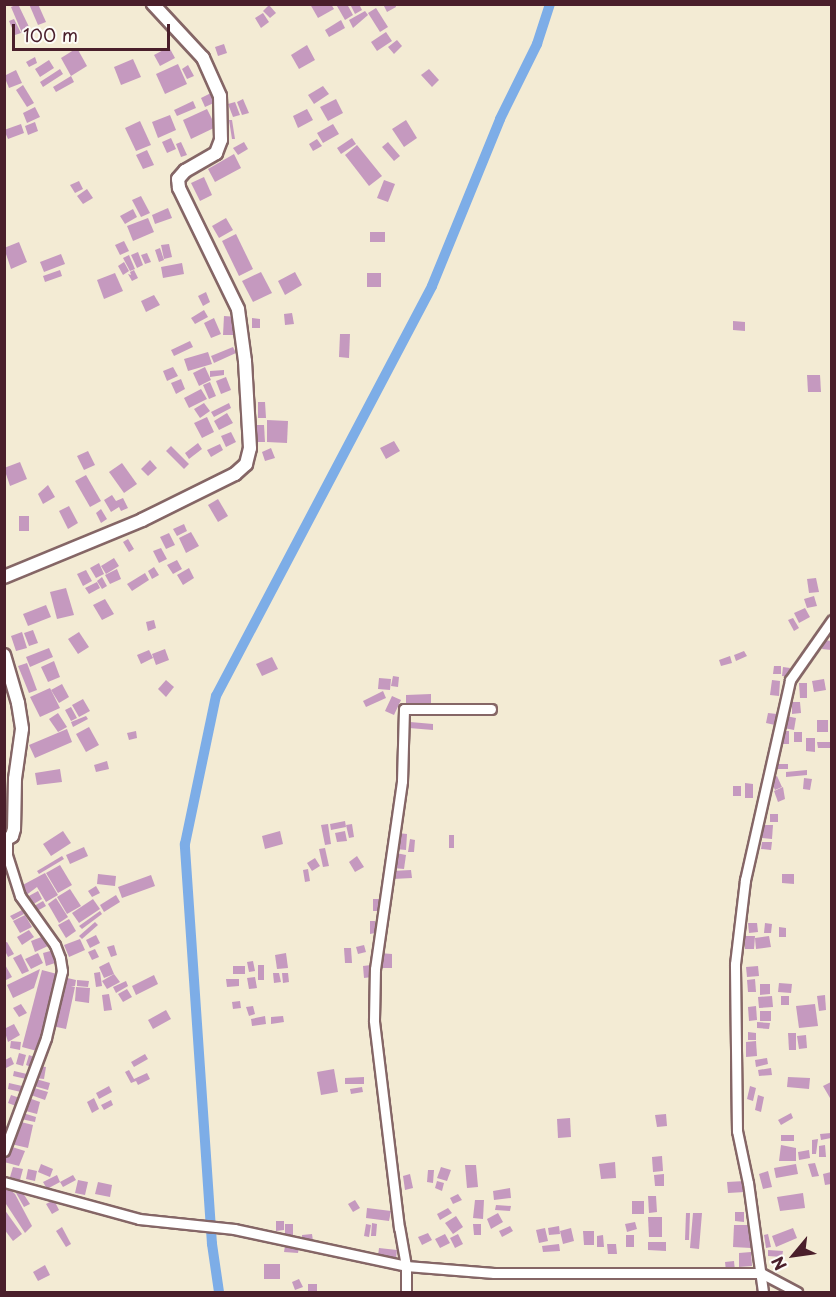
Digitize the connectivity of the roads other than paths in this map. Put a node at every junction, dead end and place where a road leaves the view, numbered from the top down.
1 (153, 4) edge
2 (4, 577) edge
3 (831, 620) edge
4 (4, 654) edge
5 (491, 709) dead end
6 (6, 841) edge
7 (4, 1151) edge
8 (4, 1182) edge
9 (406, 1266) junction
10 (761, 1273) junction
11 (406, 1293) edge
12 (763, 1293) edge
13 (797, 1293) edge

1 - 2 main road
3 - 10 street
4 - 6 main road
5 - 9 street
6 - 7 street
8 - 9 street
9 - 10 street
9 - 11 street
10 - 12 street
10 - 13 street

